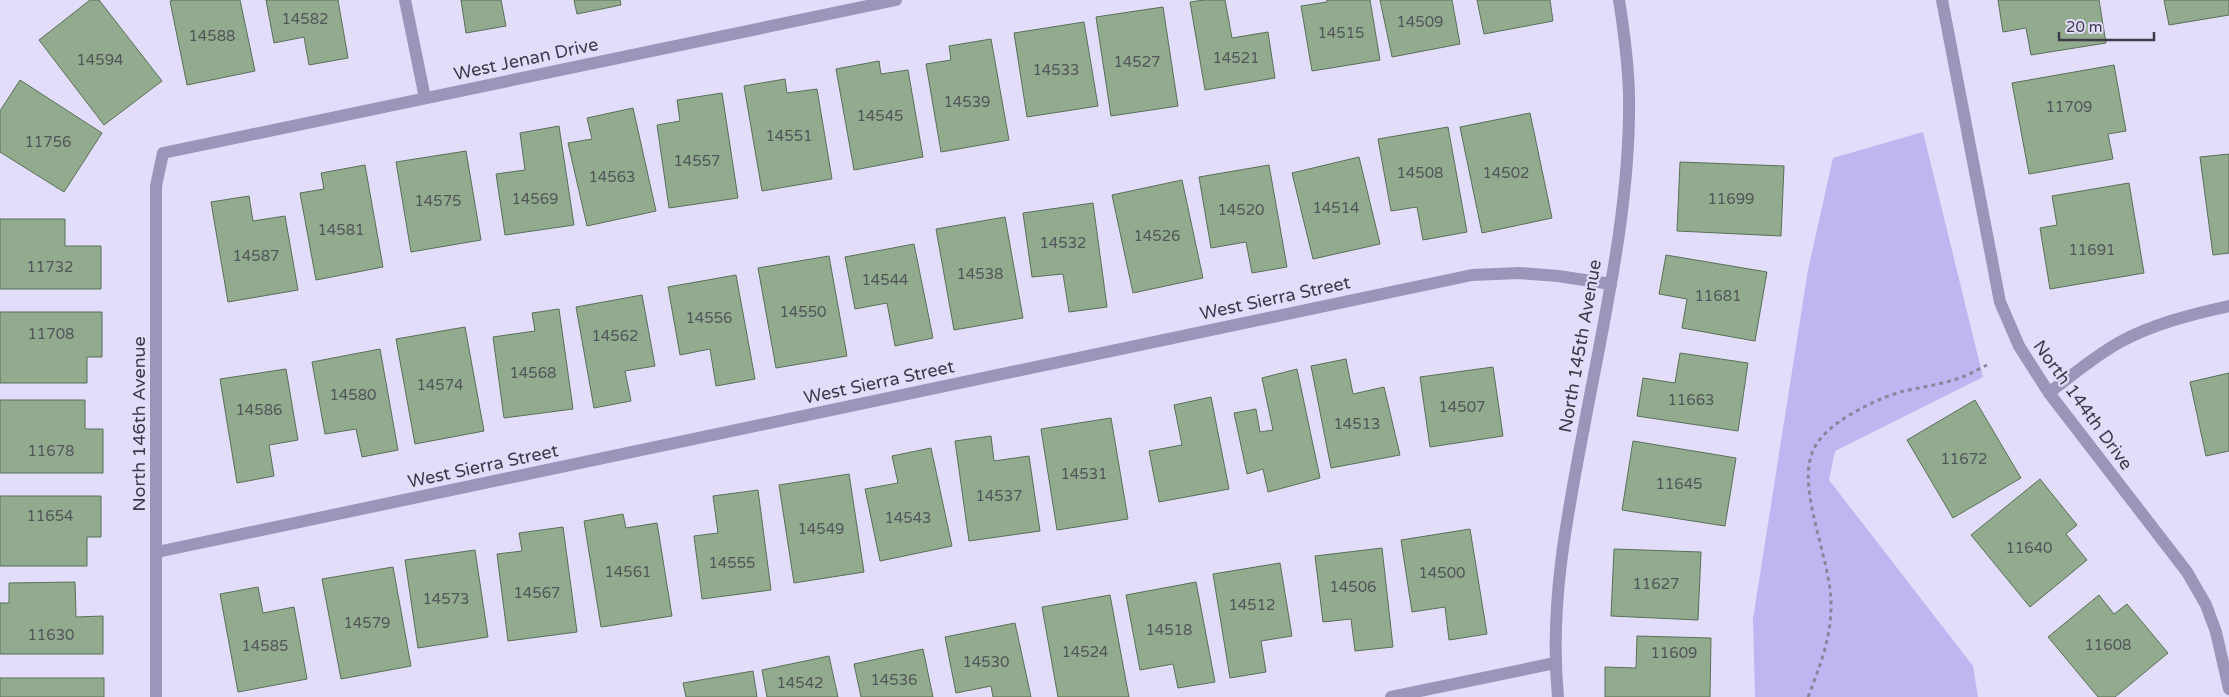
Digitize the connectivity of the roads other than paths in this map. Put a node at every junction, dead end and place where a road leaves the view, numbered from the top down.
1 (405, 0) edge
2 (896, 0) edge
3 (1619, 0) edge
4 (1942, 0) edge
5 (425, 98) junction
6 (163, 153) joint
7 (1611, 284) junction
8 (2229, 306) edge
9 (2048, 393) junction
10 (157, 552) junction
11 (1555, 663) junction
12 (2229, 688) edge
13 (156, 697) edge
14 (1391, 697) edge
15 (1558, 697) edge

1 - 5 street
2 - 5 street, West Jenan Drive
3 - 7 street, North 145th Avenue
4 - 9 street, North 144th Drive
5 - 6 street, West Jenan Drive
6 - 10 street, North 146th Avenue
7 - 10 street, West Sierra Street
7 - 11 street, North 145th Avenue
8 - 9 street
9 - 12 street, North 144th Drive
10 - 13 street, North 146th Avenue
11 - 14 street
11 - 15 street, North 145th Avenue

